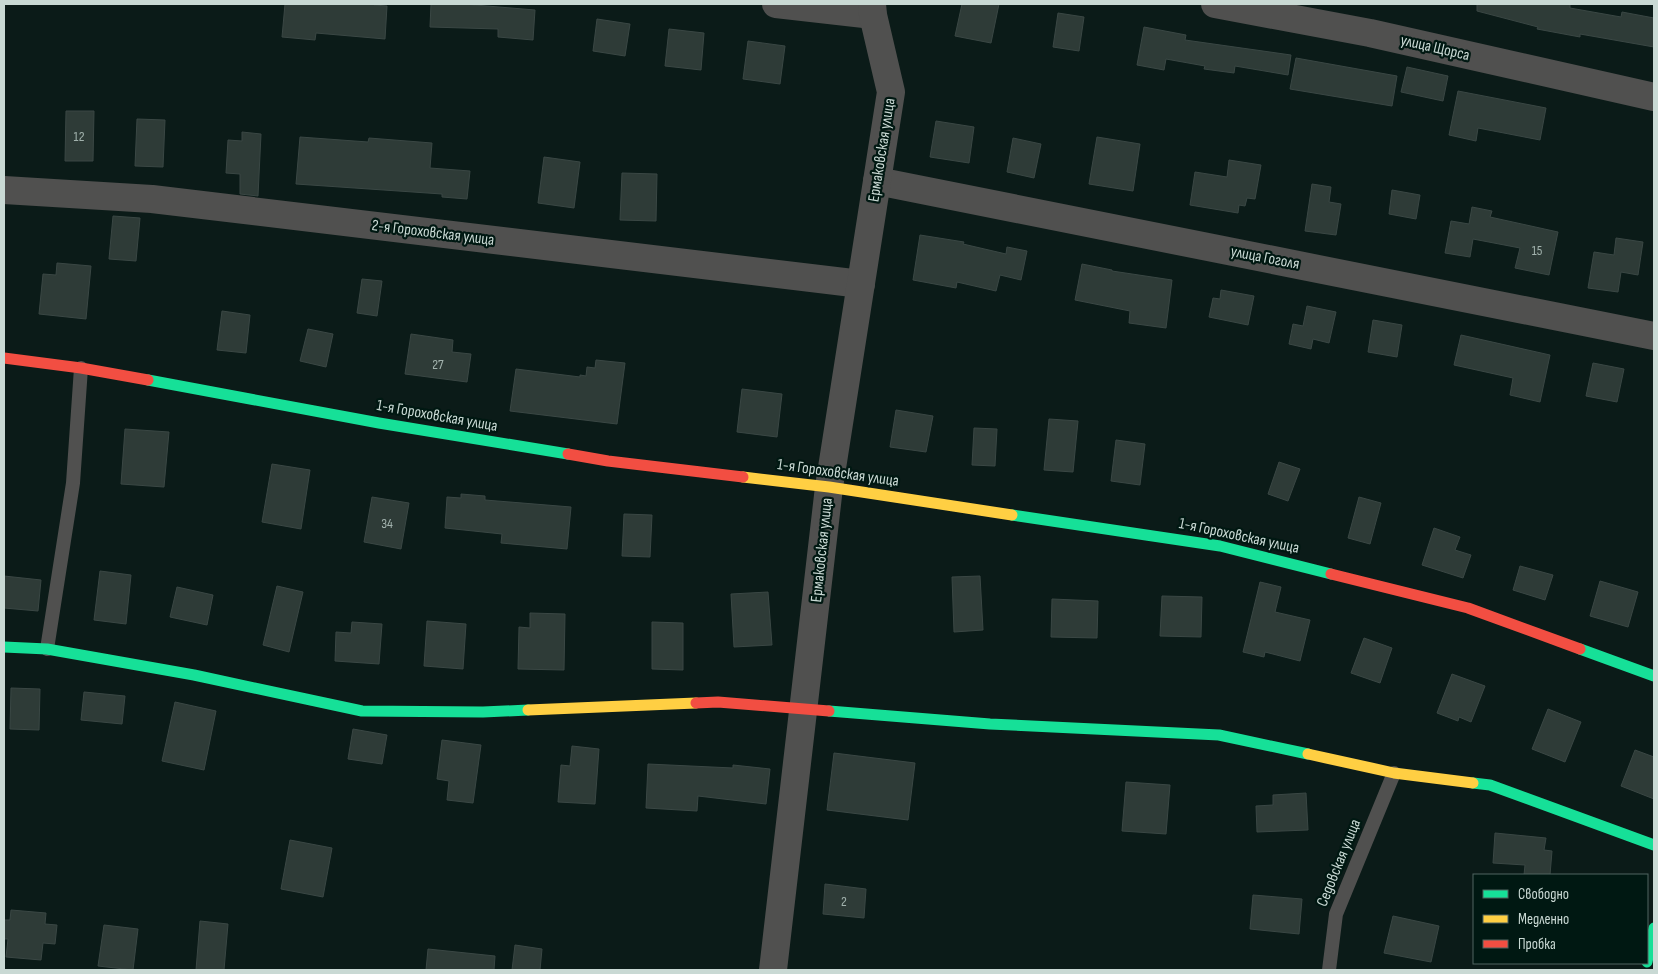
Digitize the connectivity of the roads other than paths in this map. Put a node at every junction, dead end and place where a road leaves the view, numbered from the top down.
1 (776, 4) edge
2 (1215, 4) edge
3 (873, 10) edge
4 (1654, 97) edge
5 (877, 181) junction
6 (4, 190) edge
7 (861, 284) junction
8 (1654, 336) edge
9 (4, 358) edge
10 (81, 368) junction
11 (829, 487) junction
12 (4, 647) edge
13 (47, 649) junction
14 (1654, 676) edge
15 (805, 708) junction
16 (1394, 773) junction
17 (1654, 845) edge
18 (1654, 928) edge
19 (1648, 958) edge
20 (773, 970) edge
21 (1329, 970) edge

1 - 3 street
2 - 4 street, улица Щорса
3 - 5 street, Ермаковская улица
5 - 7 street, Ермаковская улица
5 - 8 street, улица Гоголя
6 - 7 street, 2-я Гороховская улица
7 - 11 street, Ермаковская улица
9 - 10 street, 1-я Гороховская улица
10 - 11 street, 1-я Гороховская улица
10 - 13 lane
11 - 14 street, 1-я Гороховская улица
11 - 15 street, Ермаковская улица
12 - 13 street
13 - 15 street
15 - 16 street
15 - 20 street, Ермаковская улица
16 - 17 street
16 - 21 lane, Седовская улица
18 - 19 street

